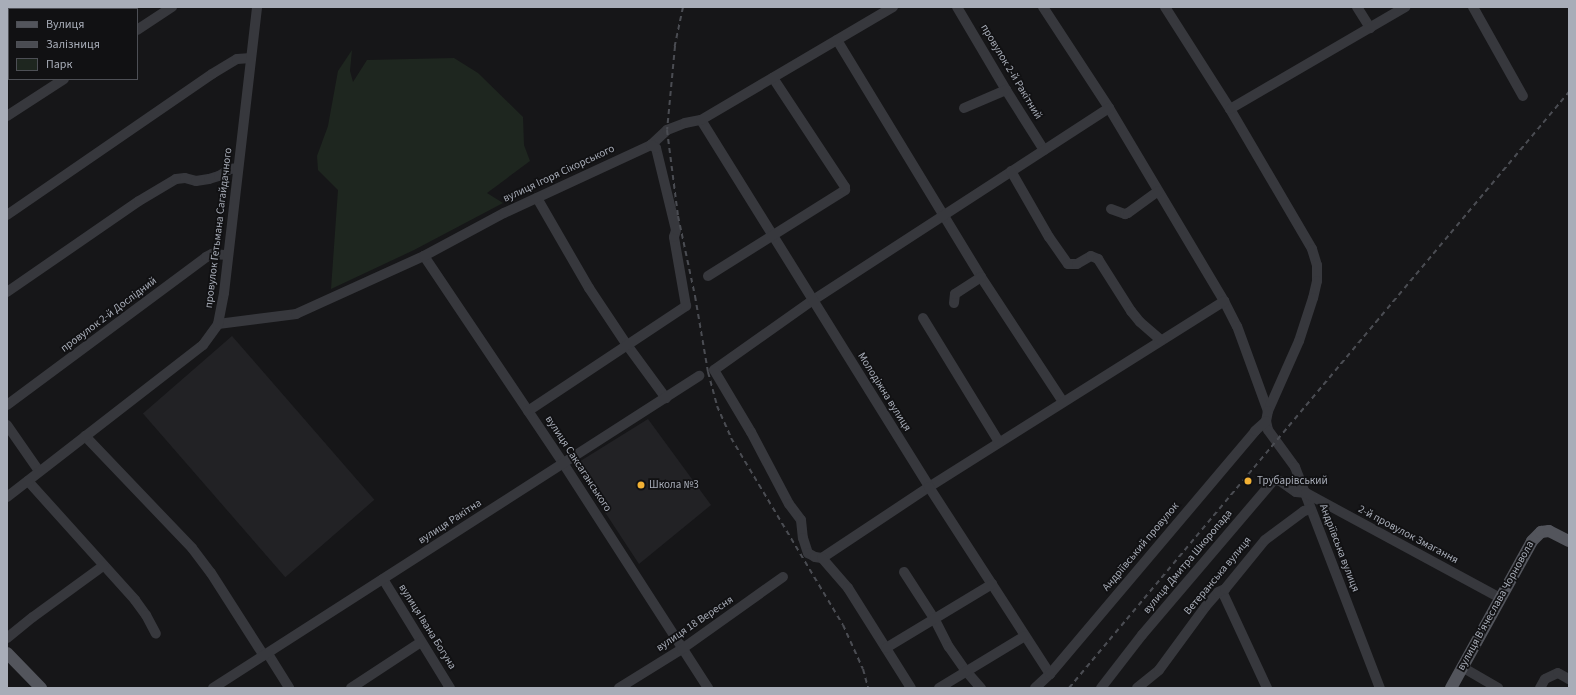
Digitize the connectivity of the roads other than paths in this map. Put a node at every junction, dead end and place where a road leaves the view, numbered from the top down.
1 (172, 7) edge
2 (257, 7) edge
3 (893, 7) edge
4 (957, 7) edge
5 (1043, 7) edge
6 (1165, 7) edge
7 (1357, 7) edge
8 (1406, 7) edge
9 (1473, 7) edge
10 (1370, 28) junction
11 (138, 29) edge
12 (837, 40) junction
13 (251, 58) junction
14 (773, 78) junction
15 (62, 80) edge
16 (1006, 90) junction
17 (1523, 96) dead end
18 (964, 108) dead end
19 (1109, 108) junction
20 (1230, 109) junction
21 (7, 116) edge
22 (701, 120) junction
23 (651, 145) junction
24 (1044, 150) junction
25 (238, 168) junction
26 (1011, 171) junction
27 (1158, 191) junction
28 (537, 198) junction
29 (1111, 209) dead end
30 (7, 215) edge
31 (943, 215) junction
32 (773, 236) junction
33 (228, 255) junction
34 (424, 256) junction
35 (708, 276) dead end
36 (981, 277) junction
37 (7, 292) edge
38 (953, 296) dead end
39 (813, 300) junction
40 (1224, 301) junction
41 (923, 318) dead end
42 (218, 324) junction
43 (1161, 340) junction
44 (626, 345) junction
45 (699, 376) dead end
46 (666, 398) junction
47 (1063, 402) junction
48 (7, 405) edge
49 (528, 411) junction
50 (1267, 416) junction
51 (7, 425) edge
52 (86, 436) junction
53 (1000, 442) junction
54 (563, 464) junction
55 (39, 471) junction
56 (28, 481) junction
57 (929, 487) junction
58 (1306, 493) junction
59 (7, 497) edge
60 (1311, 509) junction
61 (1569, 540) edge
62 (822, 558) junction
63 (103, 566) junction
64 (904, 572) dead end
65 (783, 577) dead end
66 (382, 579) junction
67 (992, 584) junction
68 (1222, 591) junction
69 (1500, 598) junction
70 (934, 620) junction
71 (156, 634) dead end
72 (1025, 636) junction
73 (7, 638) edge
74 (421, 642) junction
75 (886, 648) junction
76 (682, 649) junction
77 (7, 653) edge
78 (266, 655) junction
79 (1462, 667) junction
80 (966, 671) junction
81 (1050, 674) junction
82 (1569, 679) edge
83 (41, 688) edge
84 (213, 688) edge
85 (289, 688) edge
86 (351, 688) edge
87 (450, 688) edge
88 (619, 688) edge
89 (708, 688) edge
90 (911, 688) edge
91 (940, 688) edge
92 (981, 688) edge
93 (1035, 688) edge
94 (1101, 688) edge
95 (1137, 688) edge
96 (1266, 688) edge
97 (1380, 688) edge
98 (1451, 688) edge
99 (1498, 688) edge
100 (1540, 688) edge

1 - 11 street
2 - 13 street, провулок Гетьмана Сагайдачного
3 - 12 street, вулиця Ігоря Сікорського
4 - 16 street, провулок 2-й Ракітний
5 - 19 street, Андріївська вулиця
6 - 20 street
7 - 10 street
8 - 10 street
9 - 17 street
10 - 20 street
12 - 14 street, вулиця Ігоря Сікорського
12 - 31 street
13 - 25 street, провулок Гетьмана Сагайдачного
13 - 30 street
14 - 22 street, вулиця Ігоря Сікорського
14 - 32 street
15 - 21 street
16 - 18 street
16 - 24 street, провулок 2-й Ракітний
19 - 24 street
19 - 27 street, Андріївська вулиця
20 - 50 street
22 - 23 street, вулиця Ігоря Сікорського
22 - 32 street, Молодіжна вулиця
23 - 28 street, вулиця Ігоря Сікорського
23 - 44 street
24 - 26 street
25 - 33 street, провулок Гетьмана Сагайдачного
25 - 37 street
26 - 31 street
26 - 43 street
27 - 29 street
27 - 40 street, Андріївська вулиця
28 - 34 street, вулиця Ігоря Сікорського
28 - 44 street
31 - 36 street
31 - 39 street
32 - 35 street
32 - 39 street, Молодіжна вулиця
33 - 42 street, провулок Гетьмана Сагайдачного
33 - 48 street, провулок 2-й Дослідний
34 - 42 street, вулиця Ігоря Сікорського
34 - 49 street, вулиця Саксаганського
36 - 38 street
36 - 47 street
39 - 57 street, Молодіжна вулиця
39 - 62 street
40 - 43 street
40 - 50 street, Андріївська вулиця
41 - 53 street
42 - 52 street, провулок Гетьмана Сагайдачного
43 - 47 street
44 - 46 street
44 - 49 street
45 - 46 street, вулиця Ракітна
46 - 54 street, вулиця Ракітна
47 - 53 street
49 - 54 street, вулиця Саксаганського
50 - 58 street, Андріївська вулиця
50 - 81 street, Андріївський провулок
51 - 55 street
52 - 55 street, провулок Гетьмана Сагайдачного
52 - 78 street
53 - 57 street
54 - 66 street, вулиця Ракітна
54 - 76 street, вулиця Саксаганського
55 - 56 street, провулок Гетьмана Сагайдачного
56 - 59 street, провулок Гетьмана Сагайдачного
56 - 63 street
57 - 62 street
57 - 67 street, Молодіжна вулиця
58 - 60 street, Андріївська вулиця
58 - 69 street, 2-й провулок Змагання
58 - 94 street, вулиця Дмитра Шкоропада
60 - 68 street, Ветеранська вулиця
60 - 97 street, Андріївська вулиця
61 - 69 main road, вулиця В'ячеслава Чорновола
62 - 75 street
63 - 71 street
63 - 73 street
64 - 70 street
65 - 76 street, вулиця 18 Вересня
66 - 74 street, вулиця Івана Богуна
66 - 78 street, вулиця Ракітна
67 - 70 street
67 - 72 street, Молодіжна вулиця
68 - 95 street, Ветеранська вулиця
68 - 96 street
69 - 79 main road, вулиця В'ячеслава Чорновола
70 - 75 street
70 - 80 street
72 - 80 street
72 - 81 street, Молодіжна вулиця
74 - 86 street
74 - 87 street, вулиця Івана Богуна
75 - 90 street
76 - 88 street, вулиця 18 Вересня
76 - 89 street, вулиця Саксаганського
77 - 83 main road
78 - 84 street, вулиця Ракітна
78 - 85 street
79 - 98 main road, вулиця В'ячеслава Чорновола
79 - 99 street
80 - 91 street
80 - 92 street
81 - 93 street, Андріївський провулок
82 - 100 street

